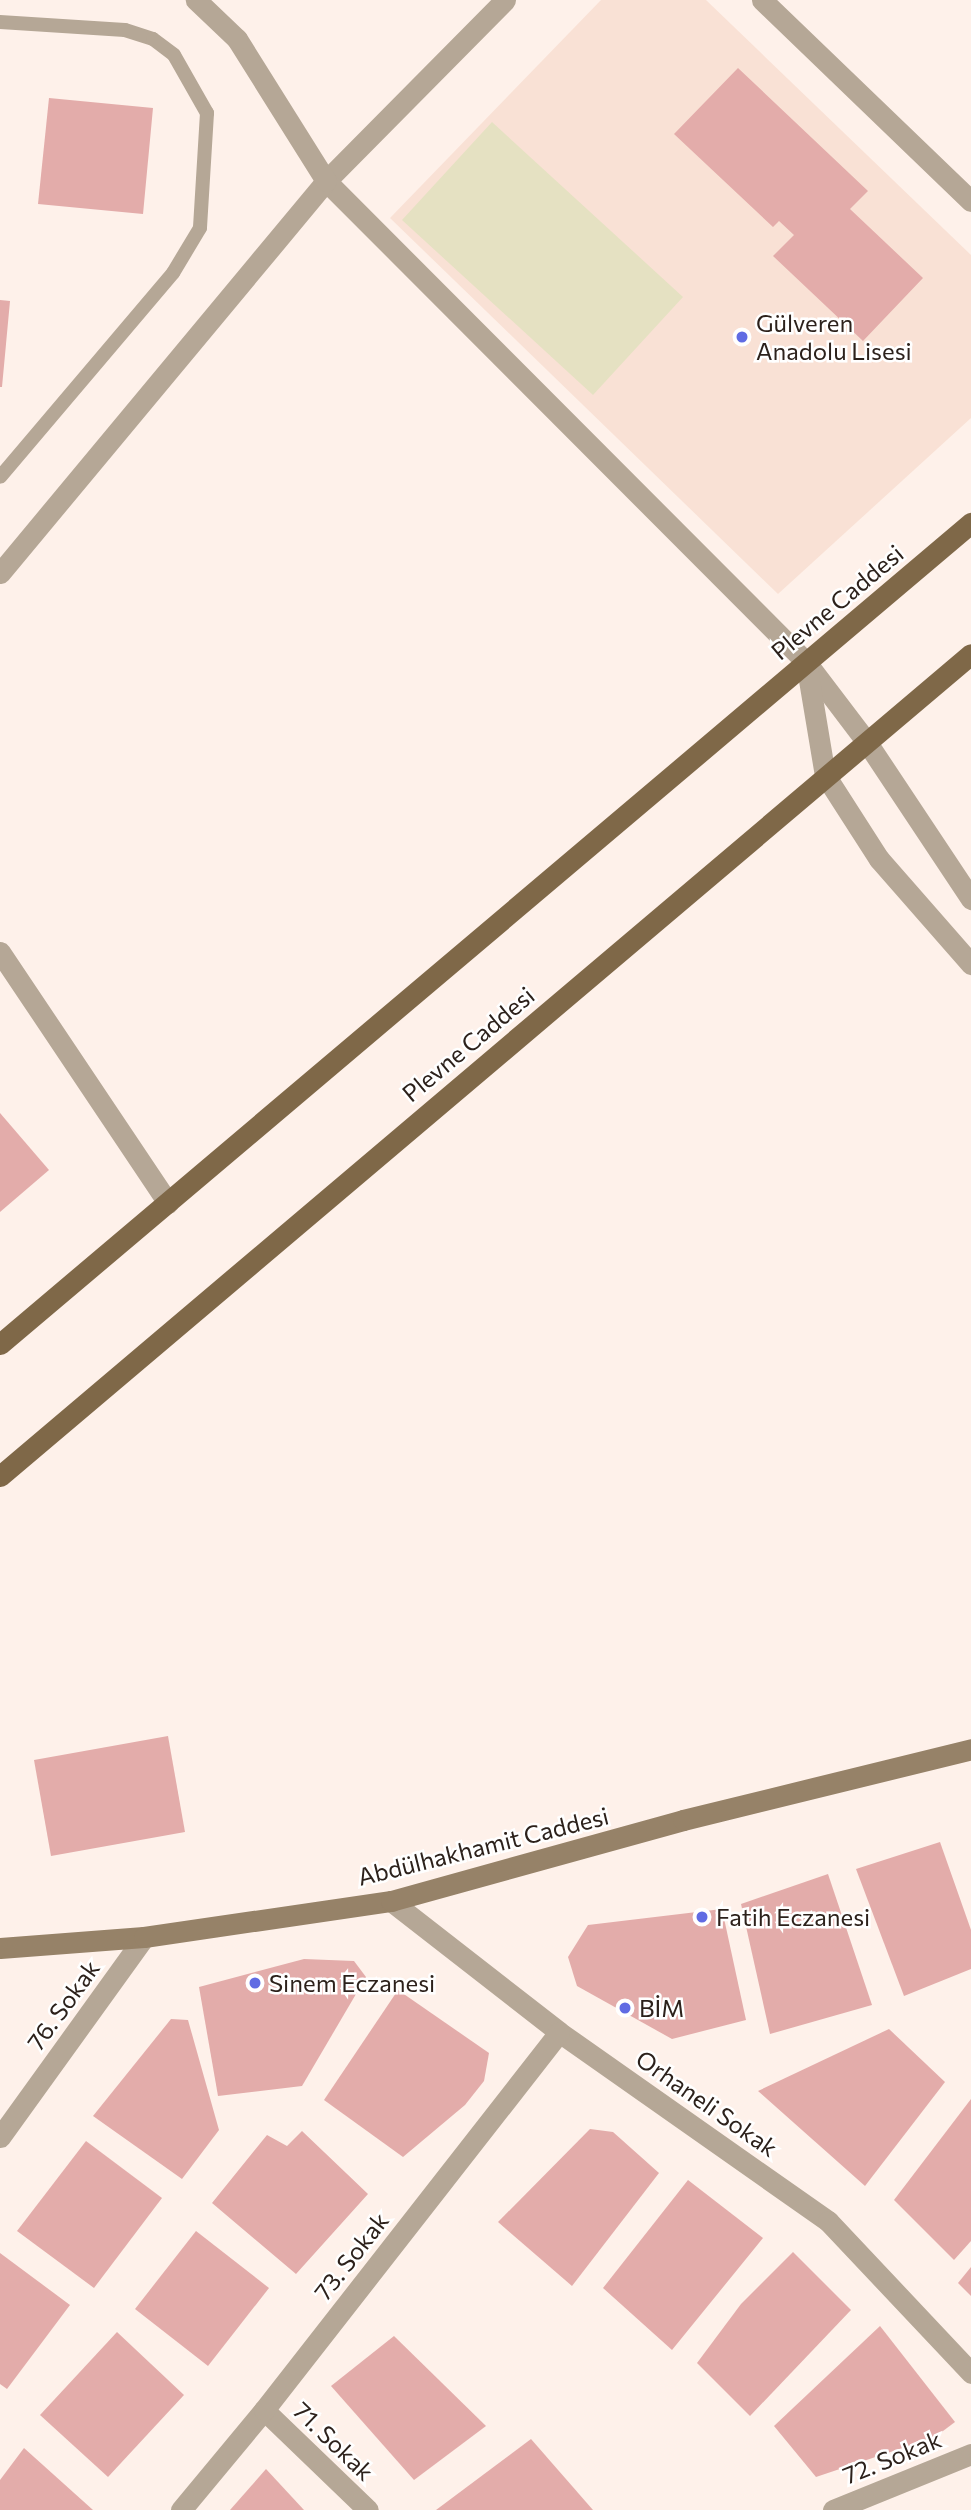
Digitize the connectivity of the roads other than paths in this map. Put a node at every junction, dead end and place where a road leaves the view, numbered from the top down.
1 (196, 0) edge
2 (505, 0) edge
3 (762, 0) edge
4 (0, 22) edge
5 (326, 181) junction
6 (971, 201) edge
7 (5, 464) edge
8 (0, 477) edge
9 (971, 523) edge
10 (0, 573) edge
11 (971, 654) edge
12 (806, 662) junction
13 (866, 741) junction
14 (825, 775) junction
15 (971, 899) edge
16 (0, 952) edge
17 (971, 964) edge
18 (168, 1203) junction
19 (0, 1344) edge
20 (0, 1476) edge
21 (971, 1749) edge
22 (391, 1901) junction
23 (144, 1937) junction
24 (0, 1948) edge
25 (559, 2032) junction
26 (0, 2137) edge
27 (971, 2373) edge
28 (264, 2410) junction
29 (971, 2454) edge
30 (181, 2510) edge
31 (368, 2510) edge
32 (833, 2510) edge

1 - 5 street
2 - 5 street
3 - 6 street
4 - 7 lane
5 - 10 street
5 - 12 street
7 - 8 lane
9 - 12 main road, Plevne Caddesi
11 - 13 main road, Plevne Caddesi
12 - 13 street
12 - 14 street
12 - 18 main road, Plevne Caddesi
13 - 14 main road, Plevne Caddesi
13 - 15 street
14 - 17 street
14 - 20 main road, Plevne Caddesi
16 - 18 street
18 - 19 main road, Plevne Caddesi
21 - 22 main road, Abdülhakhamit Caddesi
22 - 23 main road, Abdülhakhamit Caddesi
22 - 25 street, Orhaneli Sokak
23 - 24 main road, Abdülhakhamit Caddesi
23 - 26 street, 76. Sokak
25 - 27 street, Orhaneli Sokak
25 - 28 street, 73. Sokak
28 - 30 street, 73. Sokak
28 - 31 street, 71. Sokak
29 - 32 street, 72. Sokak

